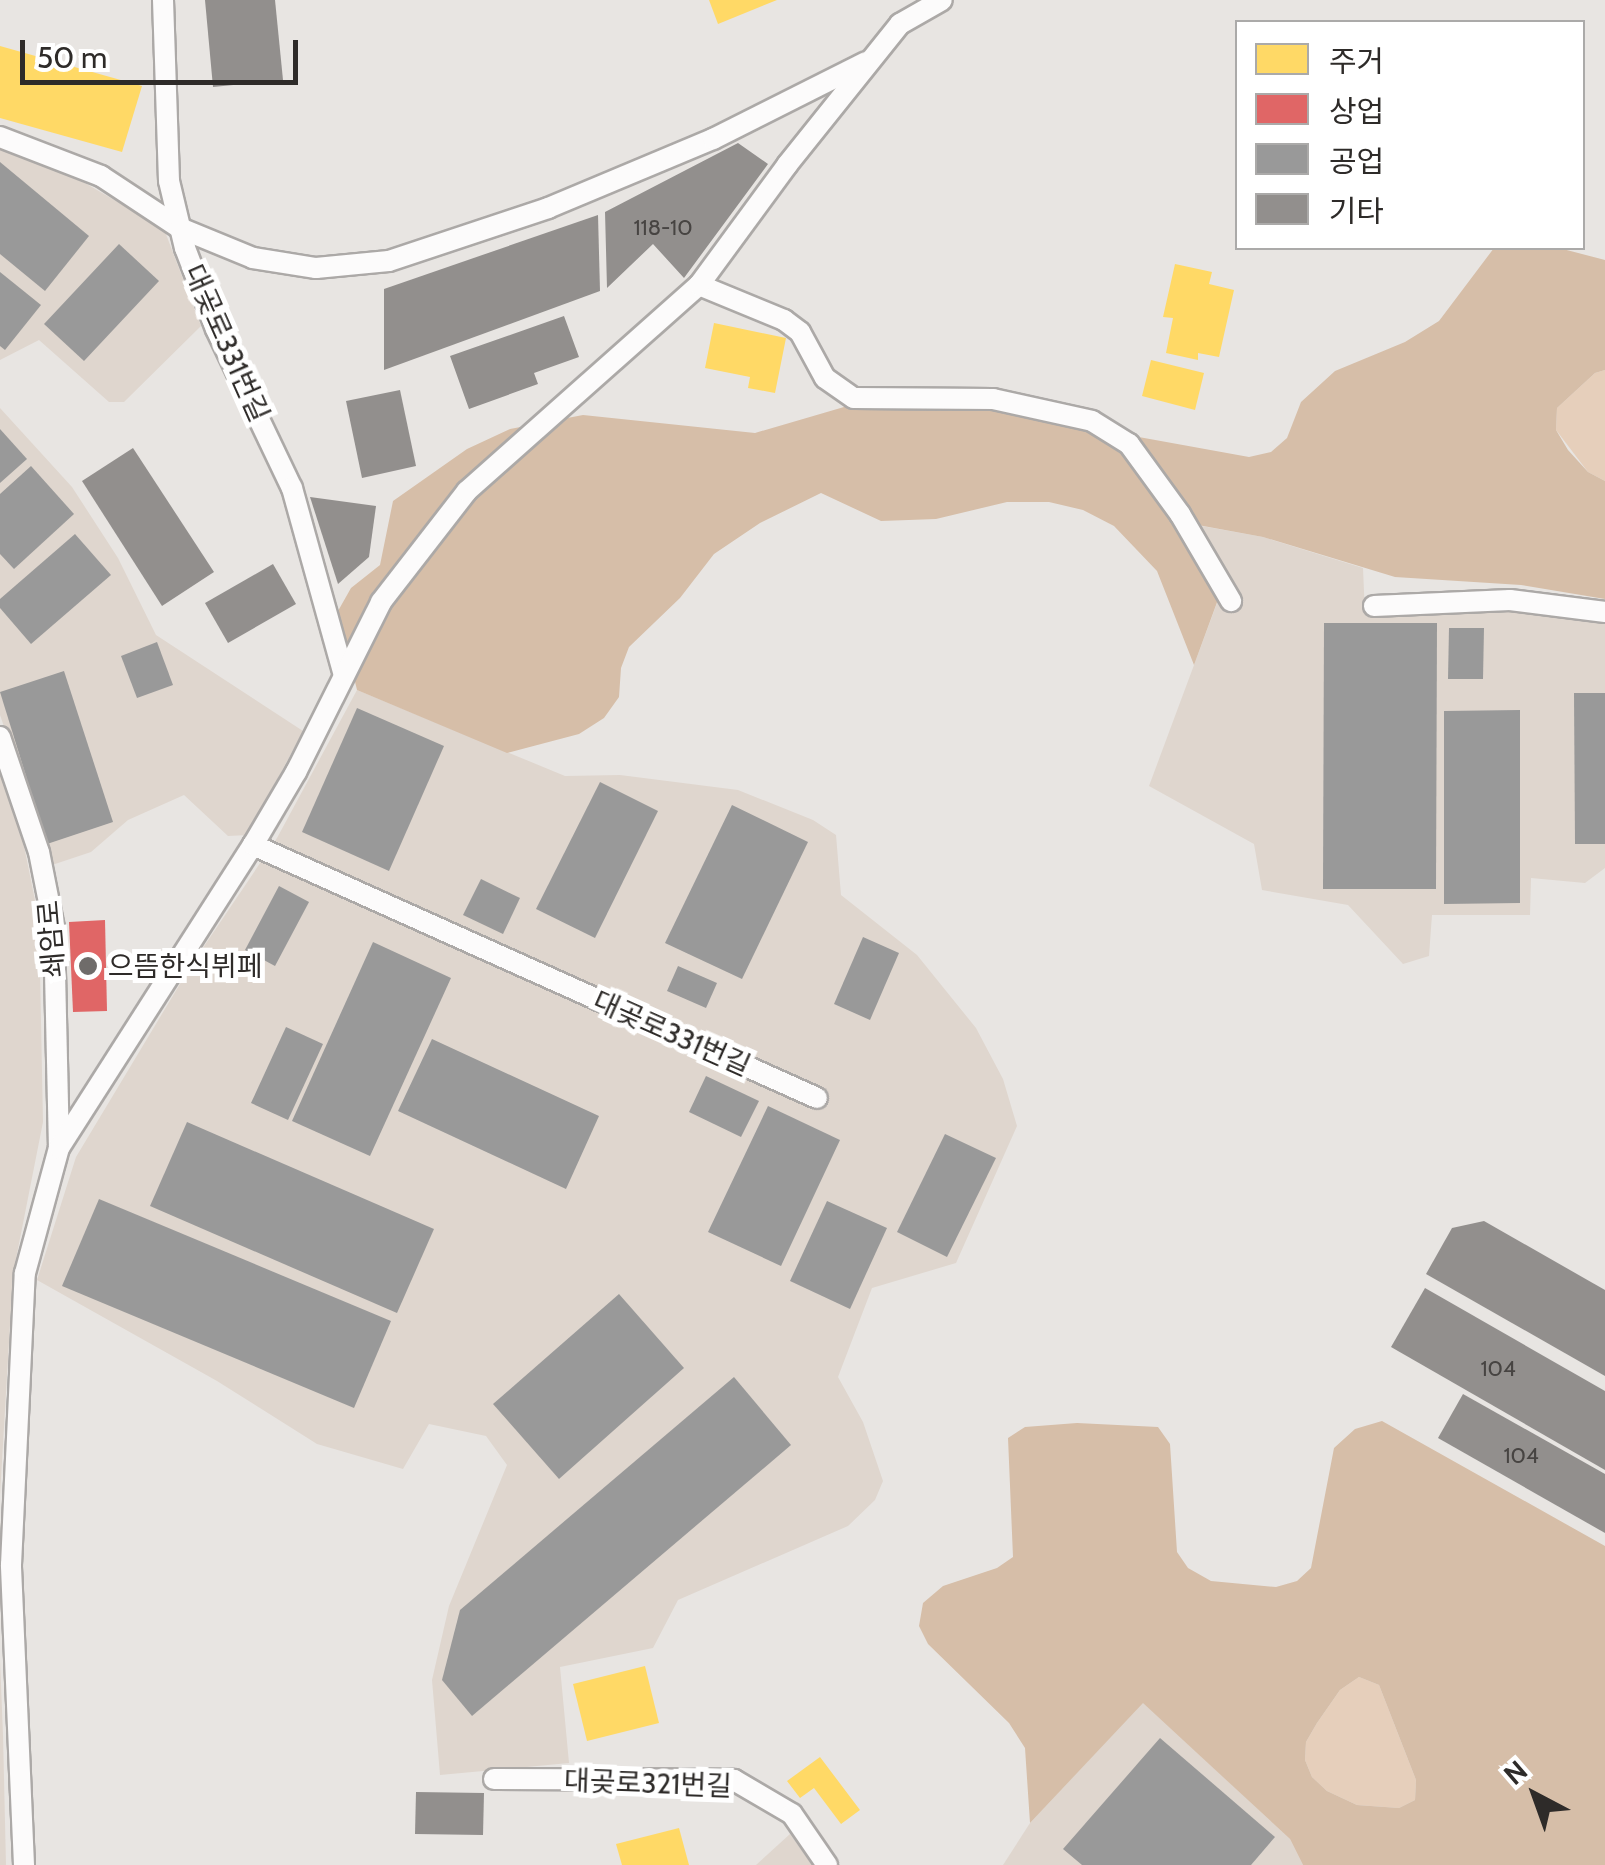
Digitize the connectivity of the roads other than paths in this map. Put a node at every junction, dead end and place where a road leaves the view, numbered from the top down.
1 (163, 0) edge
2 (942, 0) edge
3 (872, 59) junction
4 (0, 137) edge
5 (180, 228) junction
6 (698, 285) junction
7 (1231, 601) dead end
8 (1374, 606) dead end
9 (1605, 612) edge
10 (344, 675) junction
11 (0, 737) edge
12 (253, 845) junction
13 (817, 1098) dead end
14 (58, 1148) junction
15 (494, 1779) dead end
16 (24, 1865) edge
17 (827, 1865) edge

1 - 5 lane, 대곶로331번길
2 - 3 lane
3 - 5 lane
3 - 6 lane
4 - 5 lane
5 - 10 lane, 대곶로331번길
6 - 7 lane
6 - 10 lane
8 - 9 lane
10 - 12 lane
11 - 14 lane, 쇄암로
12 - 13 lane, 대곶로331번길
12 - 14 lane
14 - 16 lane
15 - 17 lane, 대곶로321번길

